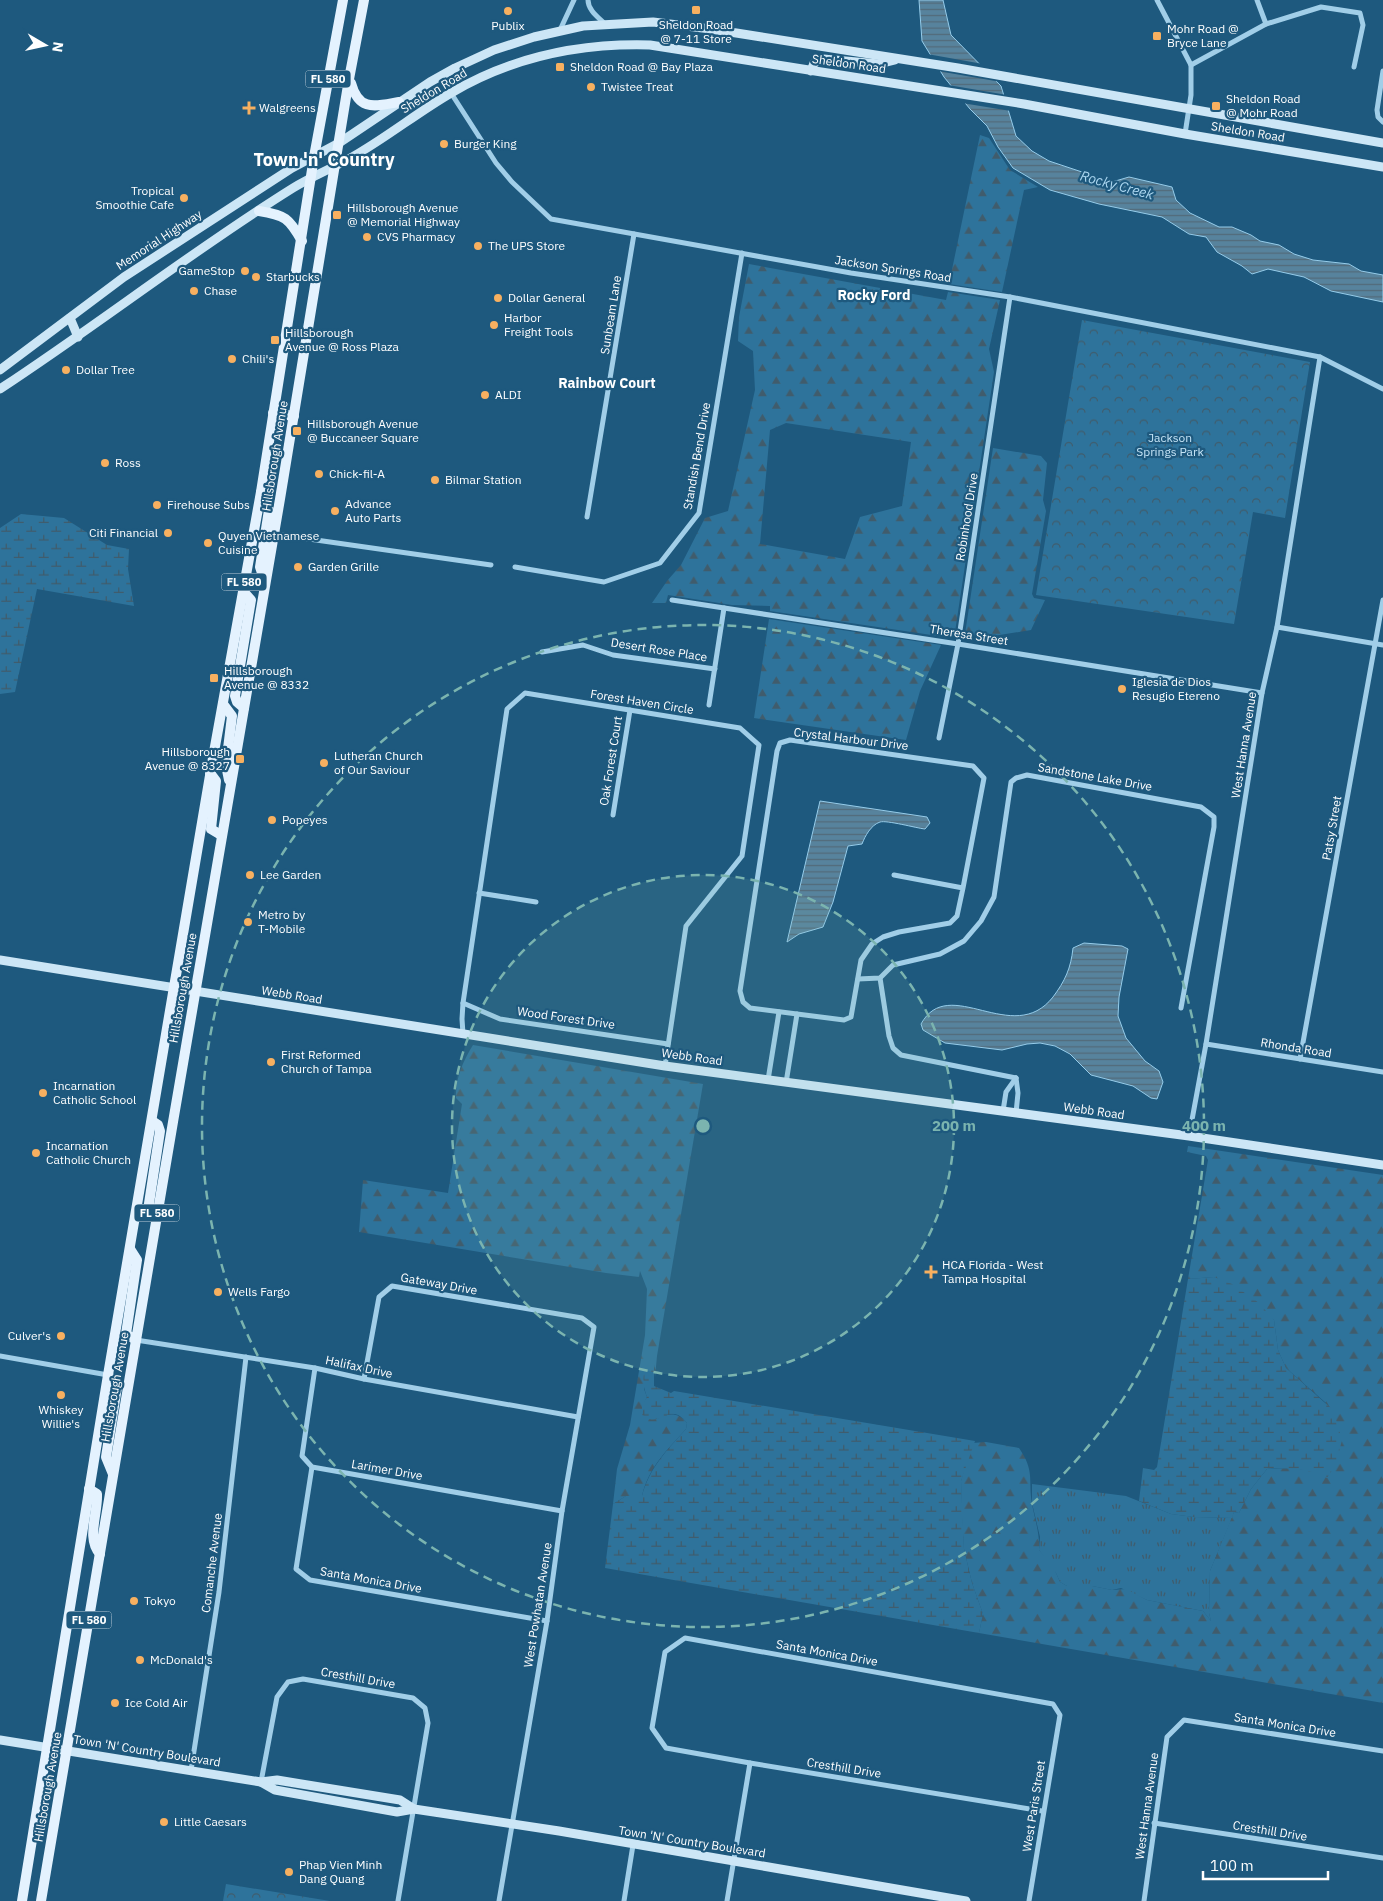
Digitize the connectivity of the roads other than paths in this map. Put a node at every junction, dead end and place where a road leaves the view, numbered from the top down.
1 (343, 0) edge
2 (364, 0) edge
3 (574, 0) edge
4 (588, 0) edge
5 (1157, 0) edge
6 (1257, 0) edge
7 (605, 24) junction
8 (1266, 24) junction
9 (560, 30) junction
10 (900, 59) junction
11 (1191, 65) junction
12 (1354, 67) dead end
13 (811, 71) junction
14 (1383, 71) edge
15 (350, 79) junction
16 (451, 93) junction
17 (399, 102) junction
18 (1189, 110) junction
19 (1383, 122) edge
20 (1185, 134) junction
21 (339, 143) junction
22 (1383, 143) edge
23 (314, 157) junction
24 (335, 165) junction
25 (1383, 167) edge
26 (311, 178) junction
27 (259, 211) junction
28 (634, 234) junction
29 (302, 241) junction
30 (742, 253) junction
31 (1010, 297) junction
32 (70, 318) junction
33 (78, 336) junction
34 (1320, 358) junction
35 (0, 370) edge
36 (0, 389) edge
37 (1383, 389) edge
38 (273, 413) junction
39 (294, 416) junction
40 (260, 492) junction
41 (587, 517) dead end
42 (274, 534) junction
43 (491, 565) dead end
44 (516, 567) dead end
45 (265, 583) junction
46 (243, 591) junction
47 (672, 600) dead end
48 (1383, 600) edge
49 (724, 608) junction
50 (1277, 627) junction
51 (958, 644) junction
52 (1375, 644) junction
53 (1383, 645) edge
54 (542, 652) dead end
55 (715, 669) junction
56 (1262, 693) junction
57 (223, 704) junction
58 (709, 705) dead end
59 (244, 708) junction
60 (630, 710) junction
61 (939, 738) dead end
62 (210, 773) junction
63 (230, 788) junction
64 (612, 816) dead end
65 (222, 835) junction
66 (894, 875) dead end
67 (963, 888) junction
68 (479, 893) junction
69 (536, 902) dead end
70 (0, 960) edge
71 (880, 978) junction
72 (858, 979) junction
73 (174, 988) junction
74 (195, 992) junction
75 (464, 1003) junction
76 (1181, 1008) dead end
77 (779, 1012) junction
78 (798, 1014) junction
79 (463, 1034) junction
80 (668, 1044) junction
81 (1206, 1044) junction
82 (1300, 1059) junction
83 (665, 1066) junction
84 (1383, 1072) edge
85 (1016, 1078) junction
86 (768, 1080) junction
87 (786, 1082) junction
88 (1003, 1111) junction
89 (1016, 1113) junction
90 (152, 1121) junction
91 (1189, 1136) junction
92 (1383, 1165) edge
93 (157, 1217) junction
94 (130, 1248) junction
95 (582, 1318) joint
96 (136, 1340) junction
97 (0, 1356) edge
98 (246, 1357) junction
99 (315, 1368) junction
100 (108, 1375) junction
101 (364, 1379) junction
102 (578, 1417) junction
103 (312, 1467) junction
104 (113, 1475) junction
105 (89, 1489) junction
106 (562, 1511) junction
107 (100, 1554) junction
108 (547, 1621) junction
109 (1060, 1715) joint
110 (1184, 1720) joint
111 (652, 1728) joint
112 (0, 1740) edge
113 (47, 1748) junction
114 (66, 1751) junction
115 (1383, 1751) edge
116 (750, 1763) junction
117 (190, 1770) junction
118 (261, 1782) junction
119 (414, 1808) junction
120 (1042, 1811) junction
121 (1154, 1823) junction
122 (512, 1824) junction
123 (633, 1845) junction
124 (1383, 1858) edge
125 (734, 1861) junction
126 (22, 1901) edge
127 (42, 1901) edge
128 (398, 1901) edge
129 (499, 1901) edge
130 (624, 1901) edge
131 (728, 1901) edge
132 (966, 1901) edge
133 (1029, 1901) edge
134 (1144, 1901) edge

1 - 23 main road, FL 580
2 - 15 main road, FL 580
3 - 9 street
4 - 7 street
5 - 11 street
6 - 8 street
7 - 9 main road, Sheldon Road
7 - 10 main road, Sheldon Road
8 - 11 street
8 - 12 street
9 - 17 main road, Sheldon Road
10 - 13 main road
10 - 18 main road, Sheldon Road
11 - 18 street
13 - 16 main road, Sheldon Road
13 - 20 main road, Sheldon Road
14 - 19 street
15 - 17 main road
15 - 21 main road, Hillsborough Avenue / FL 580
16 - 24 main road, Sheldon Road
16 - 28 street, Jackson Springs Road
17 - 21 main road, Sheldon Road
18 - 20 street
18 - 22 main road, Sheldon Road
20 - 25 main road, Sheldon Road
21 - 23 main road, Memorial Highway
21 - 24 main road, Hillsborough Avenue / FL 580
23 - 26 main road, Hillsborough Avenue / FL 580
23 - 32 main road, Memorial Highway
24 - 26 main road
24 - 39 main road, Hillsborough Avenue / FL 580
26 - 27 main road
26 - 29 main road, Hillsborough Avenue / FL 580
27 - 29 main road
27 - 33 main road
28 - 30 street, Jackson Springs Road
28 - 41 street, Sunbeam Lane
29 - 38 main road, Hillsborough Avenue / FL 580
30 - 31 street, Jackson Springs Road
30 - 44 street, Standish Bend Drive
31 - 34 street, Jackson Springs Road
31 - 51 street, Robinhood Drive
32 - 33 main road
32 - 35 main road, Memorial Highway
33 - 36 main road
34 - 37 street, Jackson Springs Road
34 - 50 street, West Hanna Avenue
38 - 39 main road
38 - 40 main road, Hillsborough Avenue / FL 580
39 - 42 main road, Hillsborough Avenue / FL 580
40 - 45 main road
40 - 46 main road, Hillsborough Avenue / FL 580
42 - 43 street
42 - 45 main road, Hillsborough Avenue / FL 580
45 - 59 main road, Hillsborough Avenue / FL 580
46 - 57 main road, Hillsborough Avenue / FL 580
46 - 59 main road
47 - 49 street, Theresa Street
48 - 52 street, Patsy Street
49 - 51 street, Theresa Street
49 - 55 street
50 - 52 street
50 - 56 street, West Hanna Avenue
51 - 56 street, Theresa Street
51 - 61 street, Robinhood Drive
52 - 53 street
52 - 82 street, Patsy Street
54 - 55 street, Desert Rose Place
55 - 58 street
56 - 81 street, West Hanna Avenue
57 - 62 main road, Hillsborough Avenue / FL 580
57 - 63 main road
59 - 63 main road, Hillsborough Avenue / FL 580
60 - 64 street, Oak Forest Court
60 - 68 street, Forest Haven Circle
60 - 80 street, Forest Haven Circle
62 - 65 main road
62 - 73 main road, Hillsborough Avenue / FL 580
63 - 65 main road, Hillsborough Avenue / FL 580
65 - 74 main road, Hillsborough Avenue / FL 580
66 - 67 street
67 - 72 street, Crystal Harbour Drive
67 - 77 street, Crystal Harbour Drive
68 - 69 street
68 - 75 street, Forest Haven Circle
70 - 73 main road, Webb Road
71 - 72 street
71 - 76 street, Sandstone Lake Drive
71 - 85 street
72 - 78 street, Crystal Harbour Drive
73 - 74 main road, Webb Road
73 - 90 main road, Hillsborough Avenue / FL 580
74 - 79 main road, Webb Road
74 - 93 main road, Hillsborough Avenue / FL 580
75 - 79 street, Forest Haven Circle
75 - 80 street, Wood Forest Drive
77 - 78 street, Crystal Harbour Drive
77 - 86 street
78 - 87 street
79 - 83 main road, Webb Road
80 - 83 street, Forest Haven Circle
81 - 82 street, Rhonda Road
81 - 91 street, West Hanna Avenue
82 - 84 street, Rhonda Road
83 - 86 main road, Webb Road
85 - 88 street
85 - 89 street
86 - 87 main road, Webb Road
87 - 88 main road, Webb Road
88 - 89 main road, Webb Road
89 - 91 main road, Webb Road
90 - 93 main road
90 - 94 main road, Hillsborough Avenue / FL 580
91 - 92 main road, Webb Road
93 - 96 main road, Hillsborough Avenue / FL 580
94 - 96 main road
94 - 100 main road, Hillsborough Avenue / FL 580
95 - 101 street, Gateway Drive
95 - 102 street, West Powhatan Avenue
96 - 98 street, Halifax Drive
96 - 104 main road, Hillsborough Avenue / FL 580
97 - 100 street
98 - 99 street, Halifax Drive
98 - 117 street, Comanche Avenue
99 - 101 street, Halifax Drive
99 - 103 street
100 - 104 main road
100 - 105 main road, Hillsborough Avenue / FL 580
101 - 102 street, Halifax Drive
102 - 106 street, West Powhatan Avenue
103 - 106 street, Larimer Drive
103 - 108 street, Santa Monica Drive
104 - 107 main road, Hillsborough Avenue / FL 580
105 - 107 main road
105 - 113 main road, Hillsborough Avenue / FL 580
106 - 108 street, West Powhatan Avenue
107 - 114 main road, Hillsborough Avenue / FL 580
108 - 122 street, West Powhatan Avenue
109 - 111 street, Santa Monica Drive
109 - 120 street, West Paris Street
110 - 115 street, Santa Monica Drive
110 - 121 street, West Hanna Avenue
111 - 116 street, Cresthill Drive
112 - 113 main road, Town 'N' Country Boulevard
113 - 114 main road, Town 'N' Country Boulevard
113 - 126 main road, Hillsborough Avenue / FL 580
114 - 117 main road, Town 'N' Country Boulevard
114 - 127 main road, Hillsborough Avenue / FL 580
116 - 120 street, Cresthill Drive
116 - 125 street
117 - 118 main road, Town 'N' Country Boulevard
118 - 119 main road, Town 'N' Country Boulevard
118 - 119 street, Cresthill Drive
119 - 122 main road, Town 'N' Country Boulevard
119 - 128 street, Cresthill Drive
120 - 133 street, West Paris Street
121 - 124 street, Cresthill Drive
121 - 134 street, West Hanna Avenue
122 - 123 main road, Town 'N' Country Boulevard
122 - 129 street, West Powhatan Avenue
123 - 125 main road, Town 'N' Country Boulevard
123 - 130 street
125 - 131 street
125 - 132 main road, Town 'N' Country Boulevard

